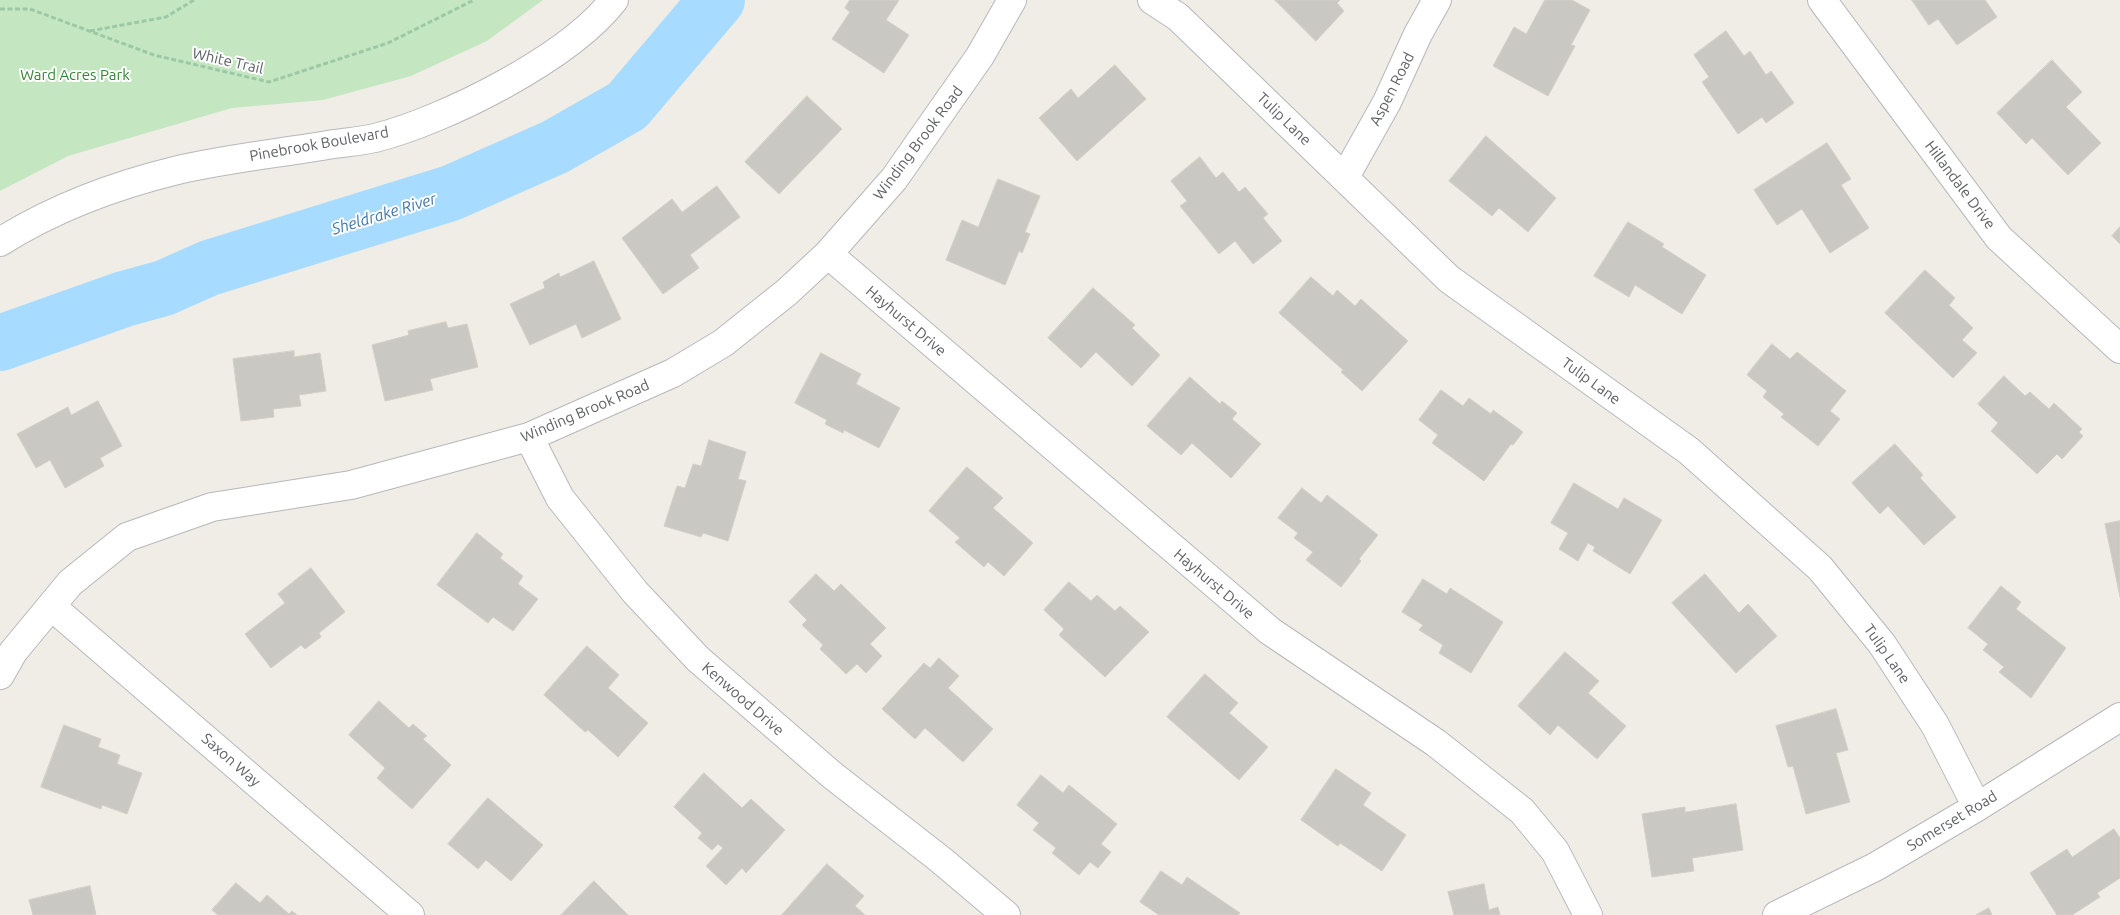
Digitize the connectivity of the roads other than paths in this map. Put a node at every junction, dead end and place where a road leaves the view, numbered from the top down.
1 (614, 0) edge
2 (1012, 0) edge
3 (1152, 0) edge
4 (1437, 0) edge
5 (1822, 0) edge
6 (1345, 177) junction
7 (0, 242) edge
8 (828, 254) junction
9 (2120, 349) edge
10 (529, 437) junction
11 (52, 606) junction
12 (0, 675) edge
13 (2120, 717) edge
14 (1977, 807) junction
15 (410, 915) edge
16 (1006, 915) edge
17 (1588, 915) edge
18 (1777, 915) edge

1 - 7 street, Pinebrook Boulevard
2 - 8 street, Winding Brook Road
3 - 6 street, Tulip Lane
4 - 6 street, Aspen Road
5 - 9 street, Hillandale Drive
6 - 14 street, Tulip Lane
8 - 10 street, Winding Brook Road
8 - 17 street, Hayhurst Drive
10 - 11 street, Winding Brook Road
10 - 16 street, Kenwood Drive
11 - 12 street, Winding Brook Road
11 - 15 street, Saxon Way
13 - 14 street, Somerset Road
14 - 18 street, Somerset Road

